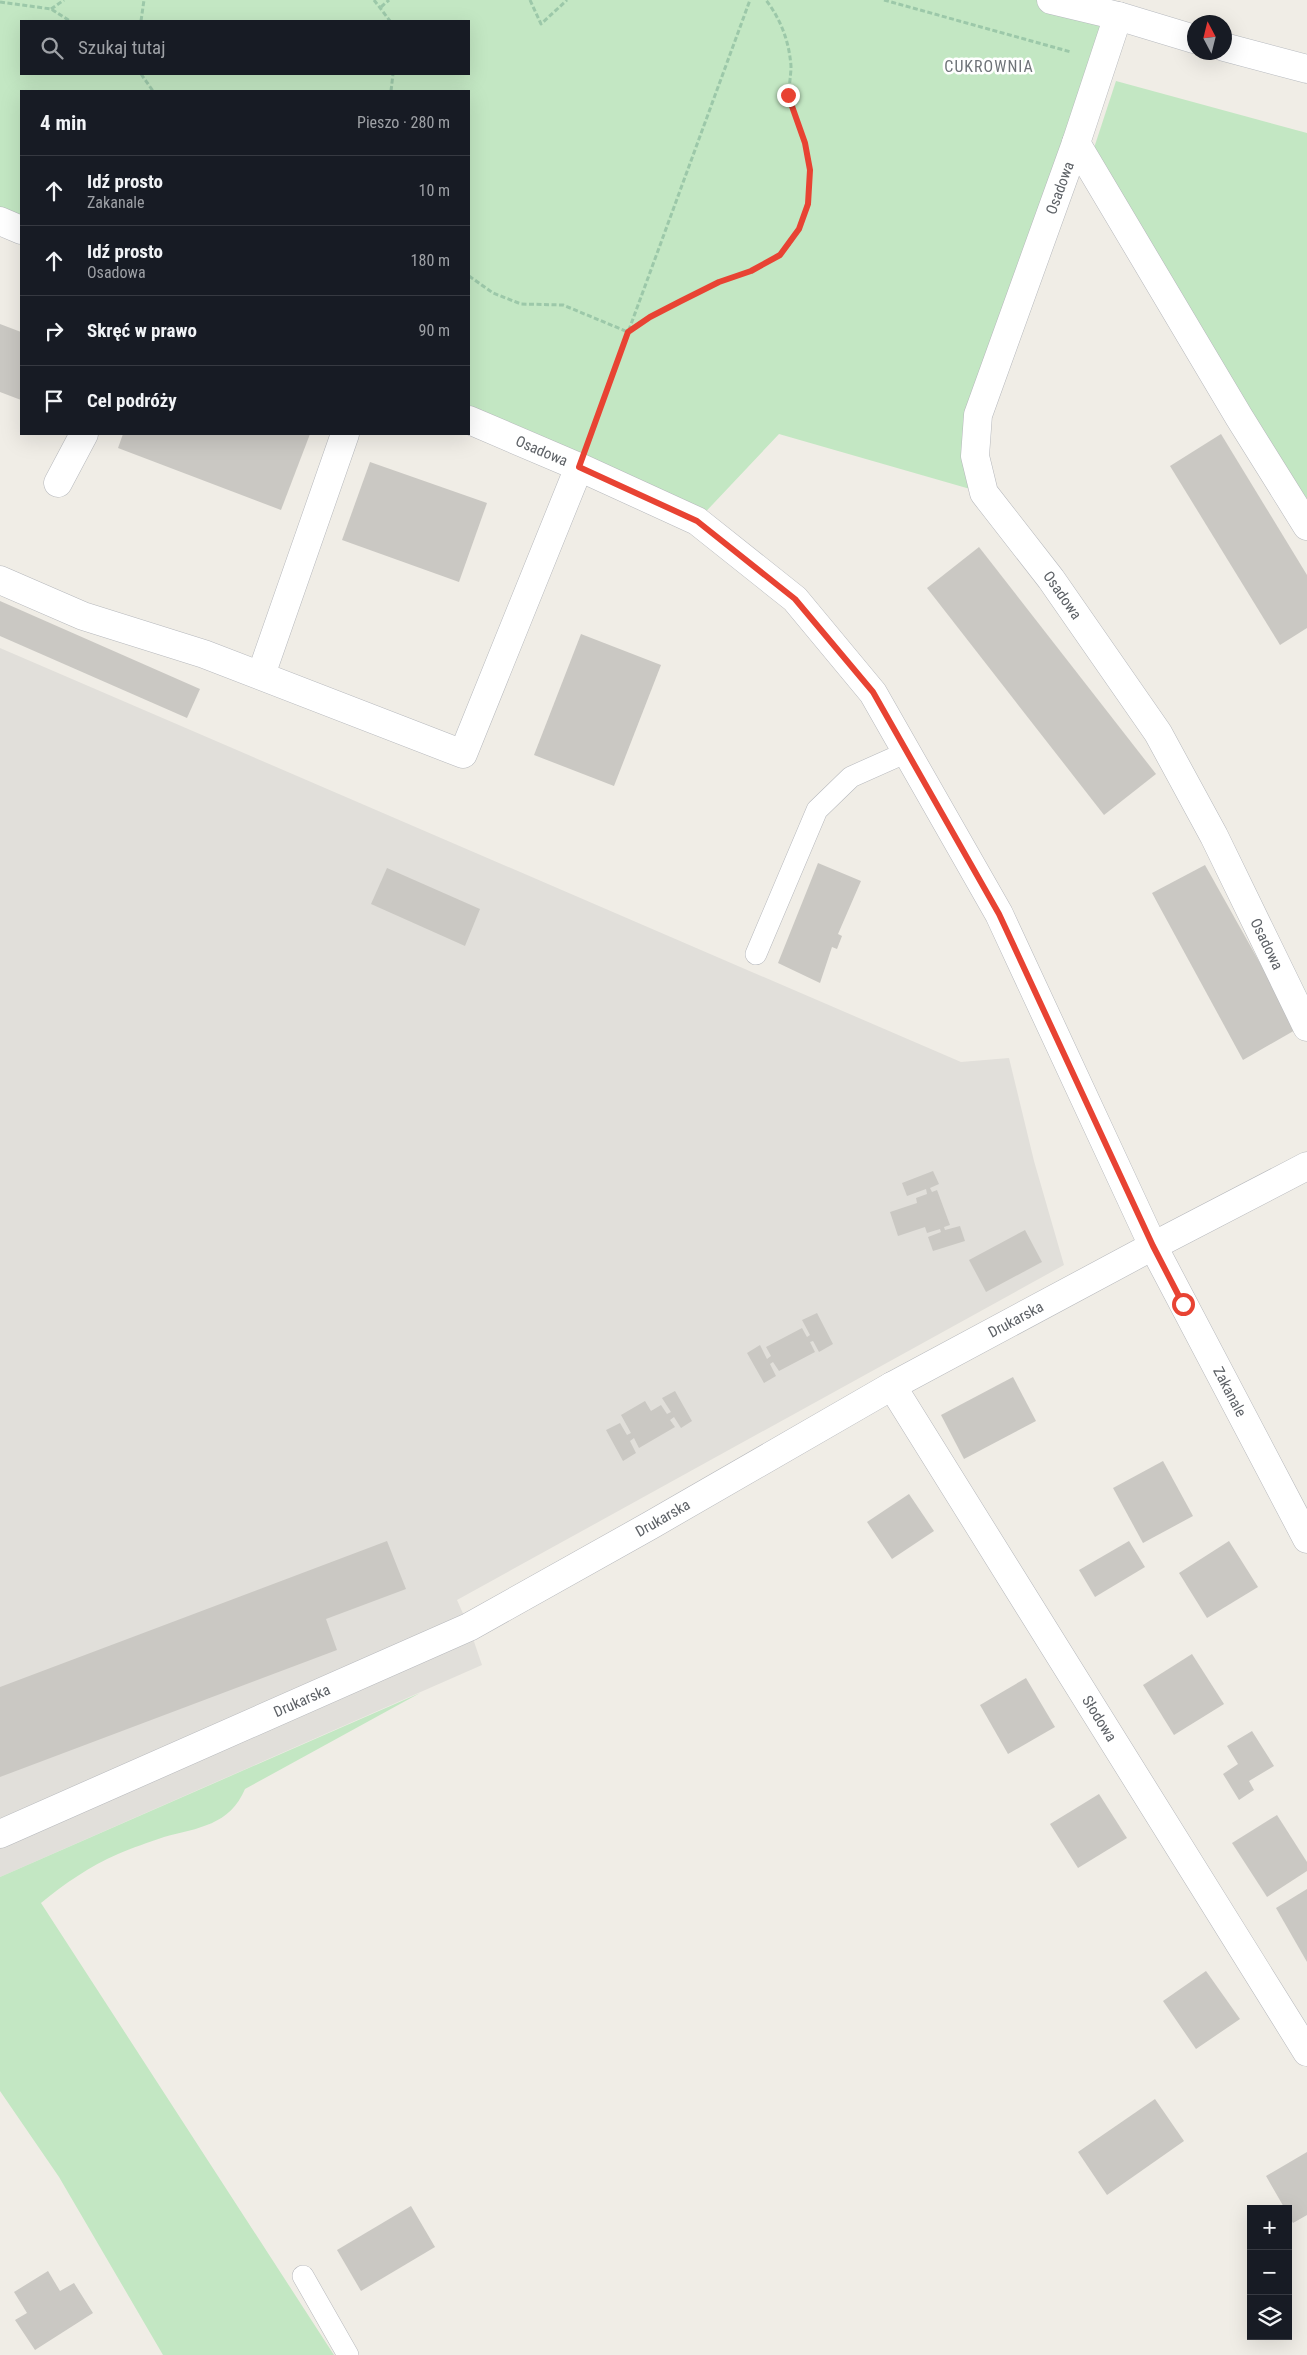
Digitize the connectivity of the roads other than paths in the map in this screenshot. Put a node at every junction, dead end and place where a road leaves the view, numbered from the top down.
1 (1051, 0) edge
2 (1118, 16) junction
3 (1187, 37) edge
4 (1232, 49) edge
5 (1307, 69) edge
6 (1076, 143) junction
7 (0, 221) edge
8 (20, 230) edge
9 (470, 420) edge
10 (83, 435) edge
11 (345, 435) edge
12 (579, 467) junction
13 (58, 483) dead end
14 (1307, 526) edge
15 (0, 580) edge
16 (261, 675) junction
17 (907, 752) junction
18 (756, 954) dead end
19 (1307, 1027) edge
20 (1307, 1166) edge
21 (1153, 1246) junction
22 (892, 1386) junction
23 (1307, 1539) edge
24 (0, 1834) edge
25 (1307, 2052) edge
26 (303, 2276) dead end
27 (348, 2355) edge

1 - 2 street
2 - 3 street
2 - 6 street, Osadowa
4 - 5 street
6 - 14 street, Osadowa
6 - 19 street, Osadowa
7 - 8 street
9 - 12 street, Osadowa
10 - 13 street
11 - 16 street
12 - 16 street
12 - 17 street, Osadowa
15 - 16 street
17 - 18 lane
17 - 21 street, Osadowa
20 - 21 street, Drukarska
21 - 22 street, Drukarska
21 - 23 street, Zakanale
22 - 24 street, Drukarska
22 - 25 street, Słodowa
26 - 27 lane

